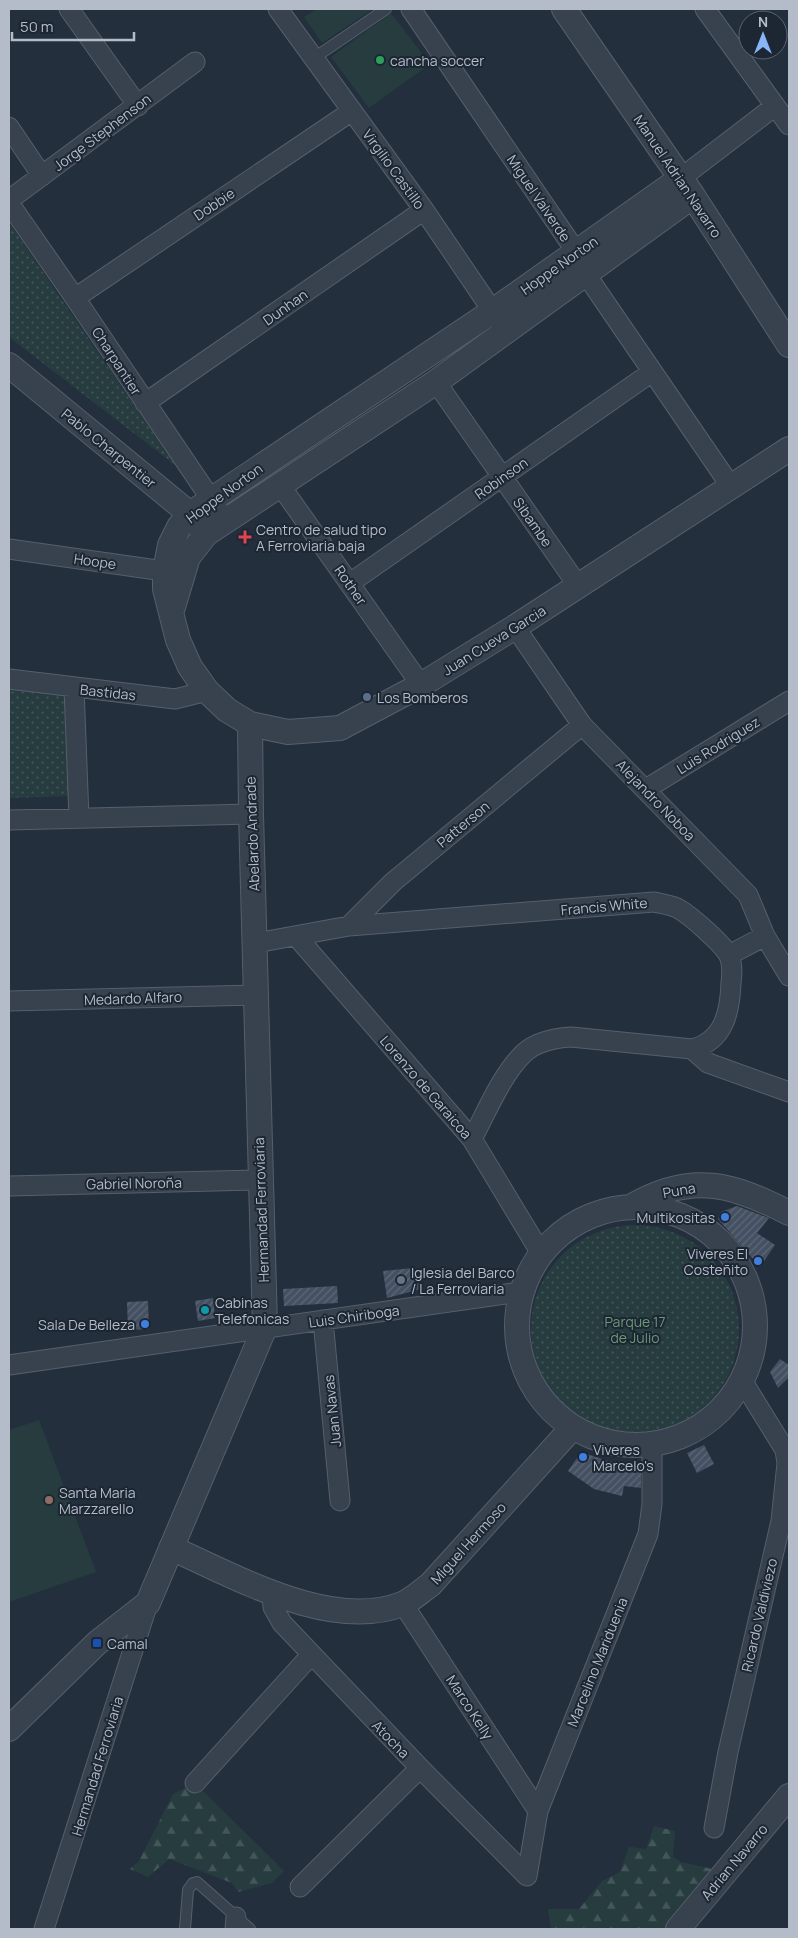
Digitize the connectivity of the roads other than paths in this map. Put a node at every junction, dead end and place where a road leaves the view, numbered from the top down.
1 (69, 9) edge
2 (278, 9) edge
3 (386, 9) edge
4 (411, 9) edge
5 (564, 9) edge
6 (705, 9) edge
7 (314, 58) junction
8 (195, 62) dead end
9 (138, 106) junction
10 (775, 106) junction
11 (352, 111) junction
12 (789, 125) edge
13 (9, 127) edge
14 (42, 176) junction
15 (687, 187) junction
16 (9, 202) edge
17 (424, 210) junction
18 (581, 263) junction
19 (75, 298) junction
20 (493, 311) junction
21 (507, 332) junction
22 (789, 346) edge
23 (9, 365) edge
24 (652, 372) junction
25 (436, 382) junction
26 (145, 403) junction
27 (789, 449) edge
28 (502, 478) junction
29 (280, 485) junction
30 (732, 488) junction
31 (212, 499) junction
32 (190, 514) junction
33 (225, 520) junction
34 (206, 534) junction
35 (9, 549) edge
36 (173, 572) junction
37 (350, 582) junction
38 (579, 587) junction
39 (172, 611) joint
40 (515, 628) junction
41 (9, 679) edge
42 (421, 685) junction
43 (74, 688) junction
44 (207, 691) junction
45 (789, 701) edge
46 (250, 724) junction
47 (582, 725) junction
48 (646, 789) junction
49 (251, 814) junction
50 (79, 818) junction
51 (9, 820) edge
52 (348, 926) junction
53 (765, 936) junction
54 (297, 937) junction
55 (256, 944) junction
56 (729, 955) junction
57 (789, 976) edge
58 (256, 995) junction
59 (9, 1002) edge
60 (692, 1048) junction
61 (789, 1092) edge
62 (472, 1139) junction
63 (260, 1180) junction
64 (9, 1186) edge
65 (727, 1188) junction
66 (634, 1205) junction
67 (789, 1213) edge
68 (701, 1227) junction
69 (539, 1250) junction
70 (520, 1292) junction
71 (323, 1320) junction
72 (265, 1327) junction
73 (9, 1365) edge
74 (743, 1382) junction
75 (572, 1428) junction
76 (652, 1446) junction
77 (340, 1501) dead end
78 (170, 1548) junction
79 (272, 1591) junction
80 (148, 1602) junction
81 (402, 1604) junction
82 (311, 1655) junction
83 (9, 1729) edge
84 (420, 1768) junction
85 (195, 1783) dead end
86 (789, 1796) edge
87 (538, 1811) junction
88 (714, 1828) dead end
89 (527, 1876) joint
90 (300, 1887) dead end
91 (240, 1925) edge
92 (44, 1929) edge
93 (186, 1929) edge
94 (678, 1929) edge

1 - 9 street
2 - 7 street, Virgilio Castillo
3 - 7 lane
4 - 18 street, Miguel Valverde
5 - 15 street, Manuel Adrian Navarro
6 - 10 street
7 - 11 street, Virgilio Castillo
8 - 9 street, Jorge Stephenson
9 - 14 street, Jorge Stephenson
10 - 12 street
10 - 15 street, Hoppe Norton
11 - 17 street, Virgilio Castillo
11 - 19 street, Dobbie
13 - 14 street
14 - 16 street, Jorge Stephenson
15 - 18 street, Hoppe Norton
15 - 22 street, Manuel Adrian Navarro
16 - 19 street, Charpantier
17 - 20 street, Virgilio Castillo
17 - 26 street, Dunhan
18 - 20 street, Hoppe Norton
18 - 21 street, Hoppe Norton
18 - 24 street, Miguel Valverde
19 - 26 street, Charpantier
20 - 21 street, Virgilio Castillo
20 - 31 street, Hoppe Norton
21 - 25 street, Hoppe Norton
23 - 32 street, Pablo Charpentier
24 - 28 street, Robinson
24 - 30 street, Miguel Valverde
25 - 28 street, Sibambe
25 - 29 street, Hoppe Norton
26 - 31 street, Charpantier
27 - 30 street, Juan Cueva Garcia
28 - 37 street, Robinson
28 - 38 street, Sibambe
29 - 33 street, Hoppe Norton
29 - 37 street, Rother
30 - 38 street, Juan Cueva Garcia
31 - 32 street, Hoppe Norton
31 - 33 street, Charpantier
32 - 34 street, Pablo Charpentier
32 - 36 street, Hoppe Norton
33 - 34 street, Hoppe Norton
34 - 36 street, Hoppe Norton
35 - 36 street, Hoope
36 - 39 street, Hoppe Norton
37 - 42 street, Rother
38 - 40 street, Juan Cueva Garcia
39 - 44 street, Juan Cueva Garcia
40 - 42 street, Juan Cueva Garcia
40 - 47 street, Alejandro Noboa
41 - 43 street, Bastidas
42 - 46 street, Juan Cueva Garcia
43 - 44 street, Bastidas
43 - 50 street
44 - 46 street, Juan Cueva Garcia
45 - 48 street, Luis Rodriguez
46 - 49 street, Abelardo Andrade
47 - 48 street, Alejandro Noboa
47 - 52 street, Patterson
48 - 53 street, Alejandro Noboa
49 - 50 street
49 - 55 street, Abelardo Andrade
50 - 51 street
52 - 54 street, Francis White
52 - 56 street, Francis White
53 - 56 street
53 - 57 street, Alejandro Noboa
54 - 55 street, Francis White
54 - 62 street, Lorenzo de Garaicoa
55 - 58 street, Hermandad Ferroviaria
56 - 60 street
58 - 59 street, Medardo Alfaro
58 - 63 street, Hermandad Ferroviaria
60 - 61 street
60 - 62 street
62 - 69 street, Lorenzo de Garaicoa
63 - 64 street, Gabriel Noroña
63 - 72 street, Hermandad Ferroviaria
65 - 66 street, Puna
65 - 67 street, Puna
65 - 68 street, Puna
66 - 68 street
66 - 69 street
68 - 74 street
69 - 70 street
70 - 71 street, Luis Chiriboga
70 - 75 street
71 - 72 street, Luis Chiriboga
71 - 77 street, Juan Navas
72 - 73 street, Luis Chiriboga
72 - 78 street, Hermandad Ferroviaria
74 - 76 street
74 - 88 street, Ricardo Valdiviezo
75 - 76 street
75 - 81 street, Miguel Hermoso
76 - 87 street, Marcelino Mariduenia
78 - 79 street, Miguel Hermoso
78 - 80 street, Hermandad Ferroviaria
79 - 81 street, Miguel Hermoso
79 - 82 street, Atocha
80 - 83 street, Hermandad Ferroviaria
80 - 92 street, Hermandad Ferroviaria
81 - 87 street, Marco Kelly
82 - 84 street, Atocha
82 - 85 street
84 - 89 street, Atocha
84 - 90 street
86 - 94 street, Adrian Navarro
87 - 89 street, Marcelino Mariduenia
91 - 93 lane

